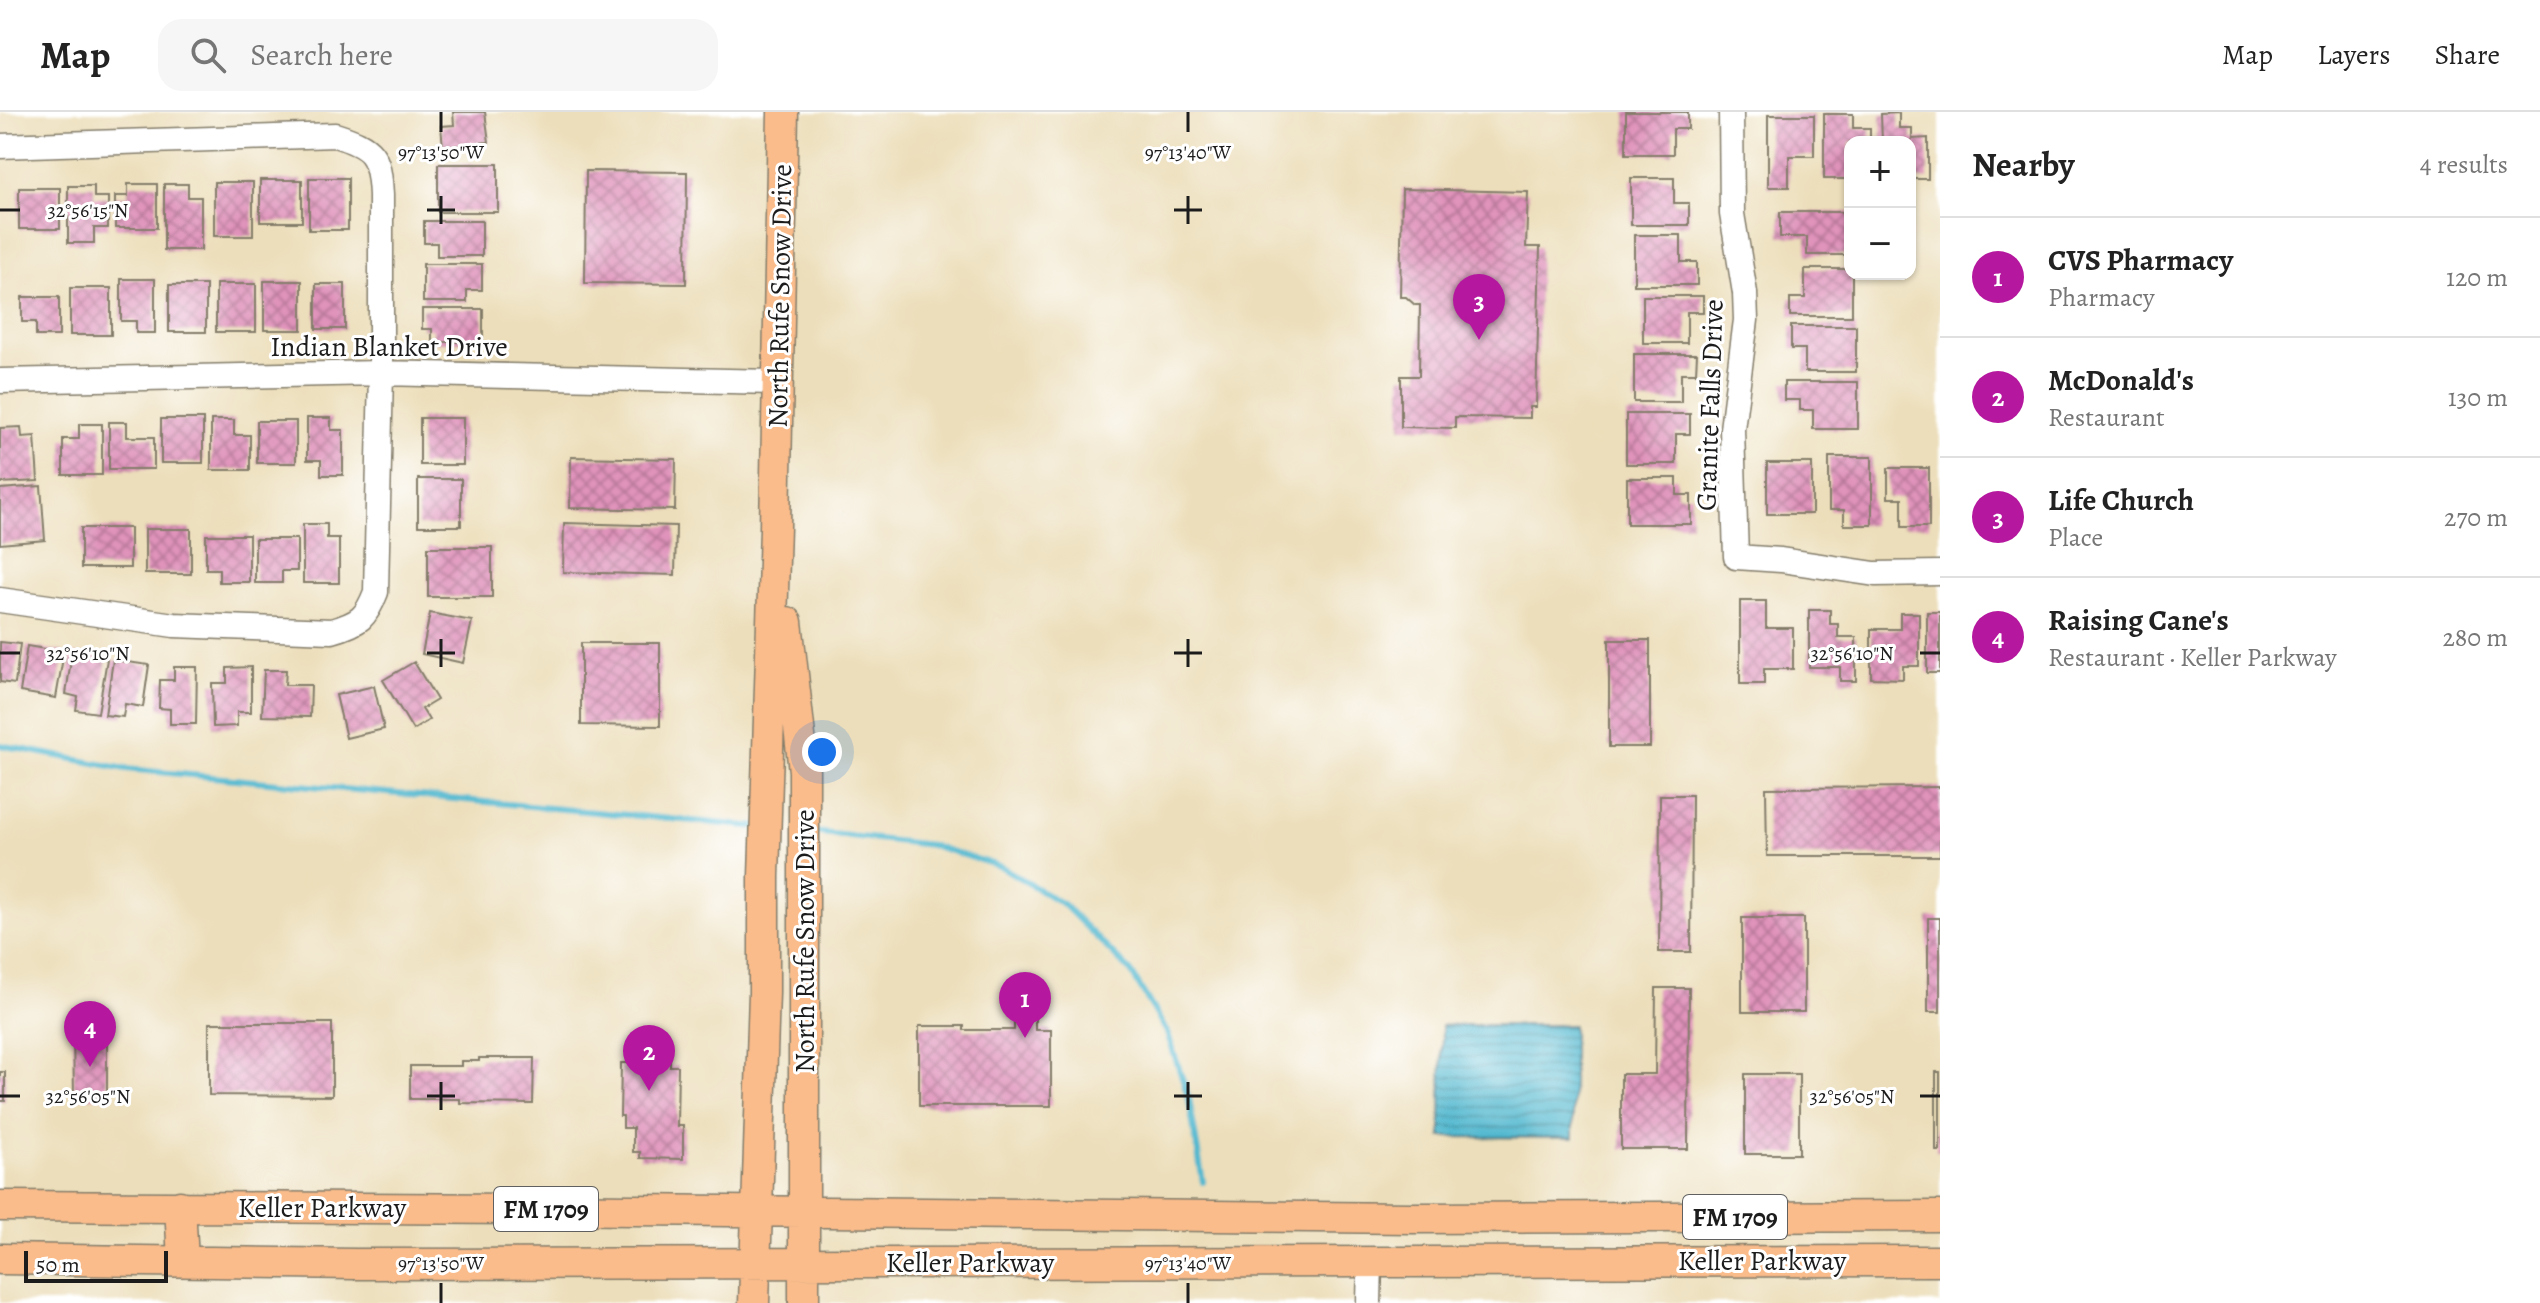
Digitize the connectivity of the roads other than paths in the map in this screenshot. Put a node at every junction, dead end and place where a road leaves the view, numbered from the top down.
1 (783, 112) edge
2 (1731, 112) edge
3 (0, 146) edge
4 (381, 373) junction
5 (0, 381) edge
6 (778, 382) junction
7 (775, 528) junction
8 (1940, 573) edge
9 (0, 600) edge
10 (764, 993) junction
11 (804, 995) junction
12 (0, 1206) edge
13 (180, 1206) junction
14 (758, 1211) junction
15 (805, 1212) junction
16 (1940, 1216) edge
17 (1832, 1217) junction
18 (1413, 1218) junction
19 (0, 1259) edge
20 (183, 1260) junction
21 (1781, 1260) junction
22 (1370, 1261) junction
23 (1940, 1261) edge
24 (757, 1262) junction
25 (803, 1263) junction
26 (754, 1303) edge
27 (804, 1303) edge
28 (1369, 1303) edge

1 - 6 main road, North Rufe Snow Drive
2 - 8 street, Granite Falls Drive
3 - 4 street
4 - 5 street, Indian Blanket Drive
4 - 6 street, Indian Blanket Drive
4 - 9 street
6 - 7 main road, North Rufe Snow Drive
7 - 10 main road, North Rufe Snow Drive
7 - 11 main road, North Rufe Snow Drive
10 - 11 main road
10 - 14 main road, North Rufe Snow Drive
11 - 15 main road, North Rufe Snow Drive
12 - 13 main road, Keller Parkway / FM 1709
13 - 14 main road, Keller Parkway / FM 1709
13 - 20 main road
14 - 15 main road, Keller Parkway / FM 1709
14 - 24 main road, North Rufe Snow Drive
15 - 18 main road, Keller Parkway / FM 1709
15 - 25 main road, North Rufe Snow Drive
16 - 17 main road, Keller Parkway / FM 1709
17 - 18 main road, Keller Parkway / FM 1709
17 - 21 main road
18 - 22 main road
19 - 20 main road, Keller Parkway / FM 1709
20 - 24 main road, Keller Parkway / FM 1709
21 - 22 main road, Keller Parkway / FM 1709
21 - 23 main road, Keller Parkway / FM 1709
22 - 25 main road, Keller Parkway / FM 1709
22 - 28 street
24 - 25 main road, Keller Parkway / FM 1709
24 - 26 main road, North Rufe Snow Drive
25 - 27 main road, North Rufe Snow Drive

